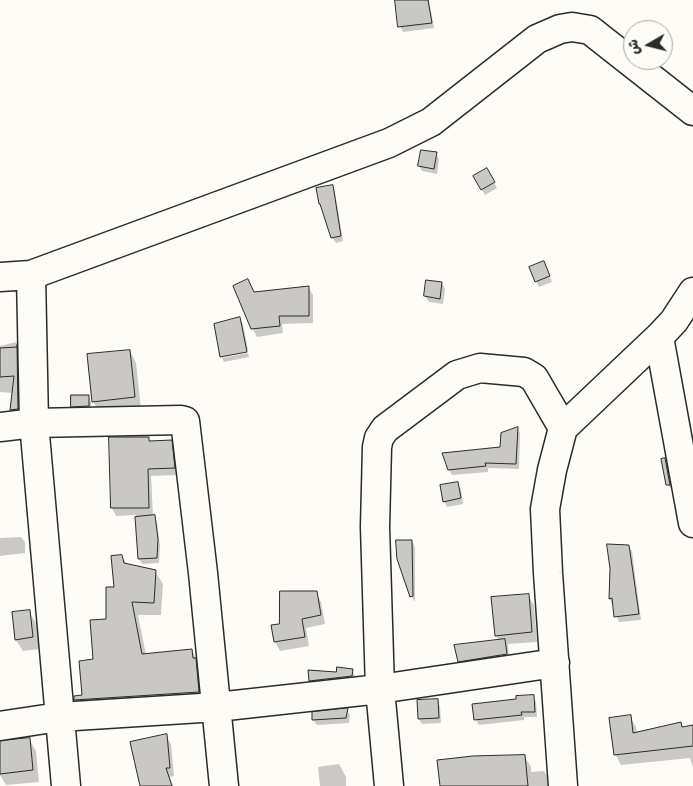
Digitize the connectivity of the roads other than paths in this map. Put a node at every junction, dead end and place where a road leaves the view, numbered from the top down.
1 (693, 111) edge
2 (31, 275) junction
3 (0, 277) edge
4 (693, 292) edge
5 (675, 326) edge
6 (34, 423) junction
7 (0, 427) edge
8 (563, 428) junction
9 (690, 492) edge
10 (693, 523) edge
11 (554, 663) junction
12 (380, 689) junction
13 (217, 707) junction
14 (59, 718) junction
15 (0, 726) edge
16 (66, 786) edge
17 (224, 786) edge
18 (389, 786) edge
19 (563, 786) edge

1 - 2 street
2 - 3 street
2 - 6 street
4 - 5 street
5 - 8 street
5 - 9 street
6 - 7 street
6 - 13 street
6 - 14 street
8 - 11 street
8 - 12 street
9 - 10 street
11 - 12 street
11 - 19 street
12 - 13 street
12 - 18 street
13 - 14 street
13 - 17 street
14 - 15 street
14 - 16 street

